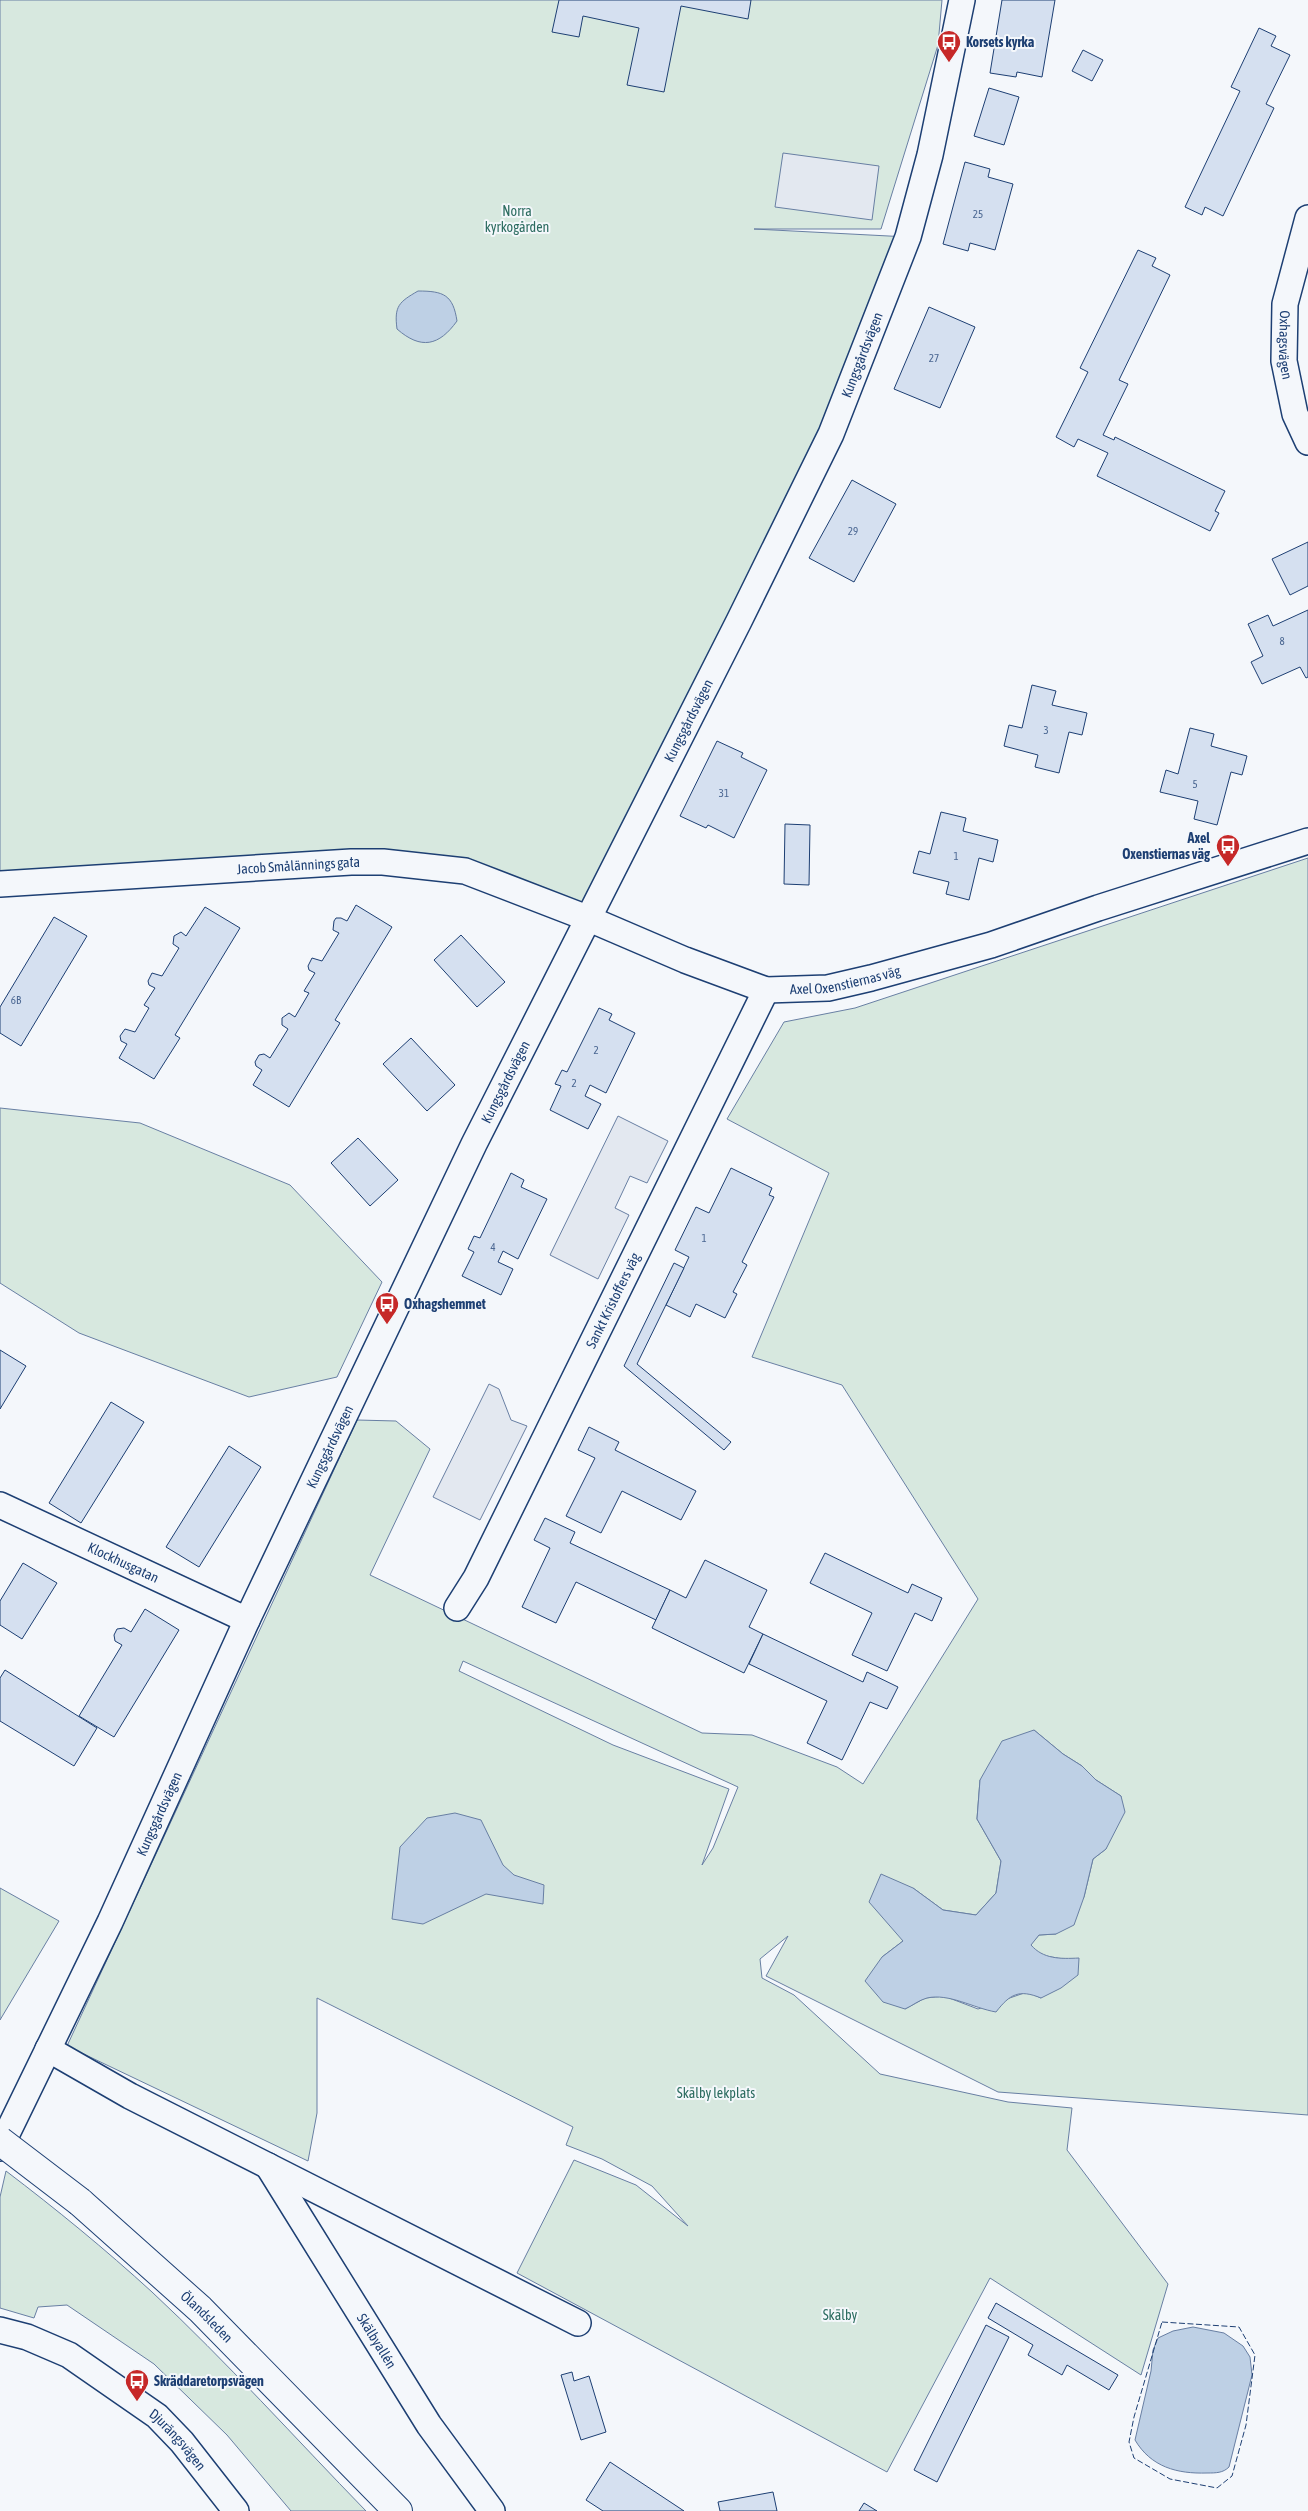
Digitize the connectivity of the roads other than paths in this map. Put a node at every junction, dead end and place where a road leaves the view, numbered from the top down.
1 (962, 0) edge
2 (1308, 218) edge
3 (1308, 442) edge
4 (1308, 841) edge
5 (0, 884) edge
6 (587, 918) junction
7 (766, 990) junction
8 (0, 1505) edge
9 (457, 1608) dead end
10 (247, 1620) junction
11 (48, 2049) junction
12 (0, 2141) edge
13 (0, 2148) edge
14 (268, 2166) junction
15 (578, 2323) dead end
16 (0, 2330) edge
17 (236, 2511) edge
18 (398, 2511) edge
19 (492, 2511) edge

1 - 6 street, Kungsgårdsvägen
2 - 3 street, Oxhagsvägen
4 - 7 street, Axel Oxenstiernas väg
5 - 6 street, Jacob Smålännings gata
6 - 7 street, Axel Oxenstiernas väg
6 - 10 street, Kungsgårdsvägen
7 - 9 street, Sankt Kristoffers väg
8 - 10 street, Klockhusgatan
10 - 11 street, Kungsgårdsvägen
11 - 13 street, Kungsgårdsvägen
11 - 14 street
12 - 18 main road, Ölandsleden, bridge
14 - 15 street
14 - 19 street, Skälbyallén
16 - 17 street, Djurängsvägen

